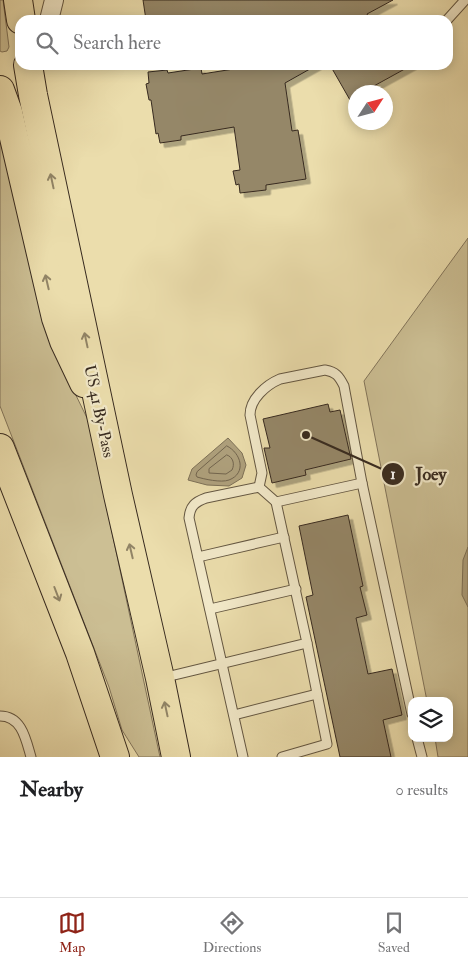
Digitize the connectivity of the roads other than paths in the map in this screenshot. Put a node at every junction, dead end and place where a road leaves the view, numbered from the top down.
1 (18, 0) edge
2 (54, 0) edge
3 (466, 0) edge
4 (20, 15) edge
5 (50, 15) edge
6 (452, 15) edge
7 (29, 70) edge
8 (37, 70) edge
9 (0, 90) edge
10 (33, 96) junction
11 (103, 425) junction
12 (0, 448) edge
13 (362, 483) junction
14 (0, 487) edge
15 (259, 487) junction
16 (276, 502) junction
17 (284, 537) junction
18 (40, 548) junction
19 (198, 557) junction
20 (296, 589) junction
21 (210, 609) junction
22 (307, 643) junction
23 (223, 664) junction
24 (160, 678) junction
25 (317, 694) junction
26 (408, 697) edge
27 (234, 715) junction
28 (0, 716) edge
29 (418, 742) edge
30 (31, 757) edge
31 (115, 757) edge
32 (176, 757) edge
33 (243, 757) edge
34 (282, 757) edge
35 (422, 757) edge

1 - 4 main road
2 - 5 street
3 - 6 lane
7 - 10 main road, US 41 By-Pass
8 - 10 street
11 -> 9 main road
11 -> 10 main road, US 41 By-Pass
24 -> 11 main road, US 41 By-Pass
12 - 18 main road
13 - 15 lane
13 - 16 lane
13 - 26 lane
14 - 18 main road
15 - 16 lane
15 - 19 lane
16 - 17 lane
17 - 19 lane
17 - 20 lane
18 -> 31 main road
19 - 21 lane
20 - 21 lane
20 - 22 lane
21 - 23 lane
22 - 23 lane
22 - 25 lane
23 - 24 lane
23 - 27 lane
32 -> 24 main road, US 41 By-Pass
25 - 27 lane
25 - 34 lane
27 - 33 lane
28 - 30 lane
29 - 35 lane

